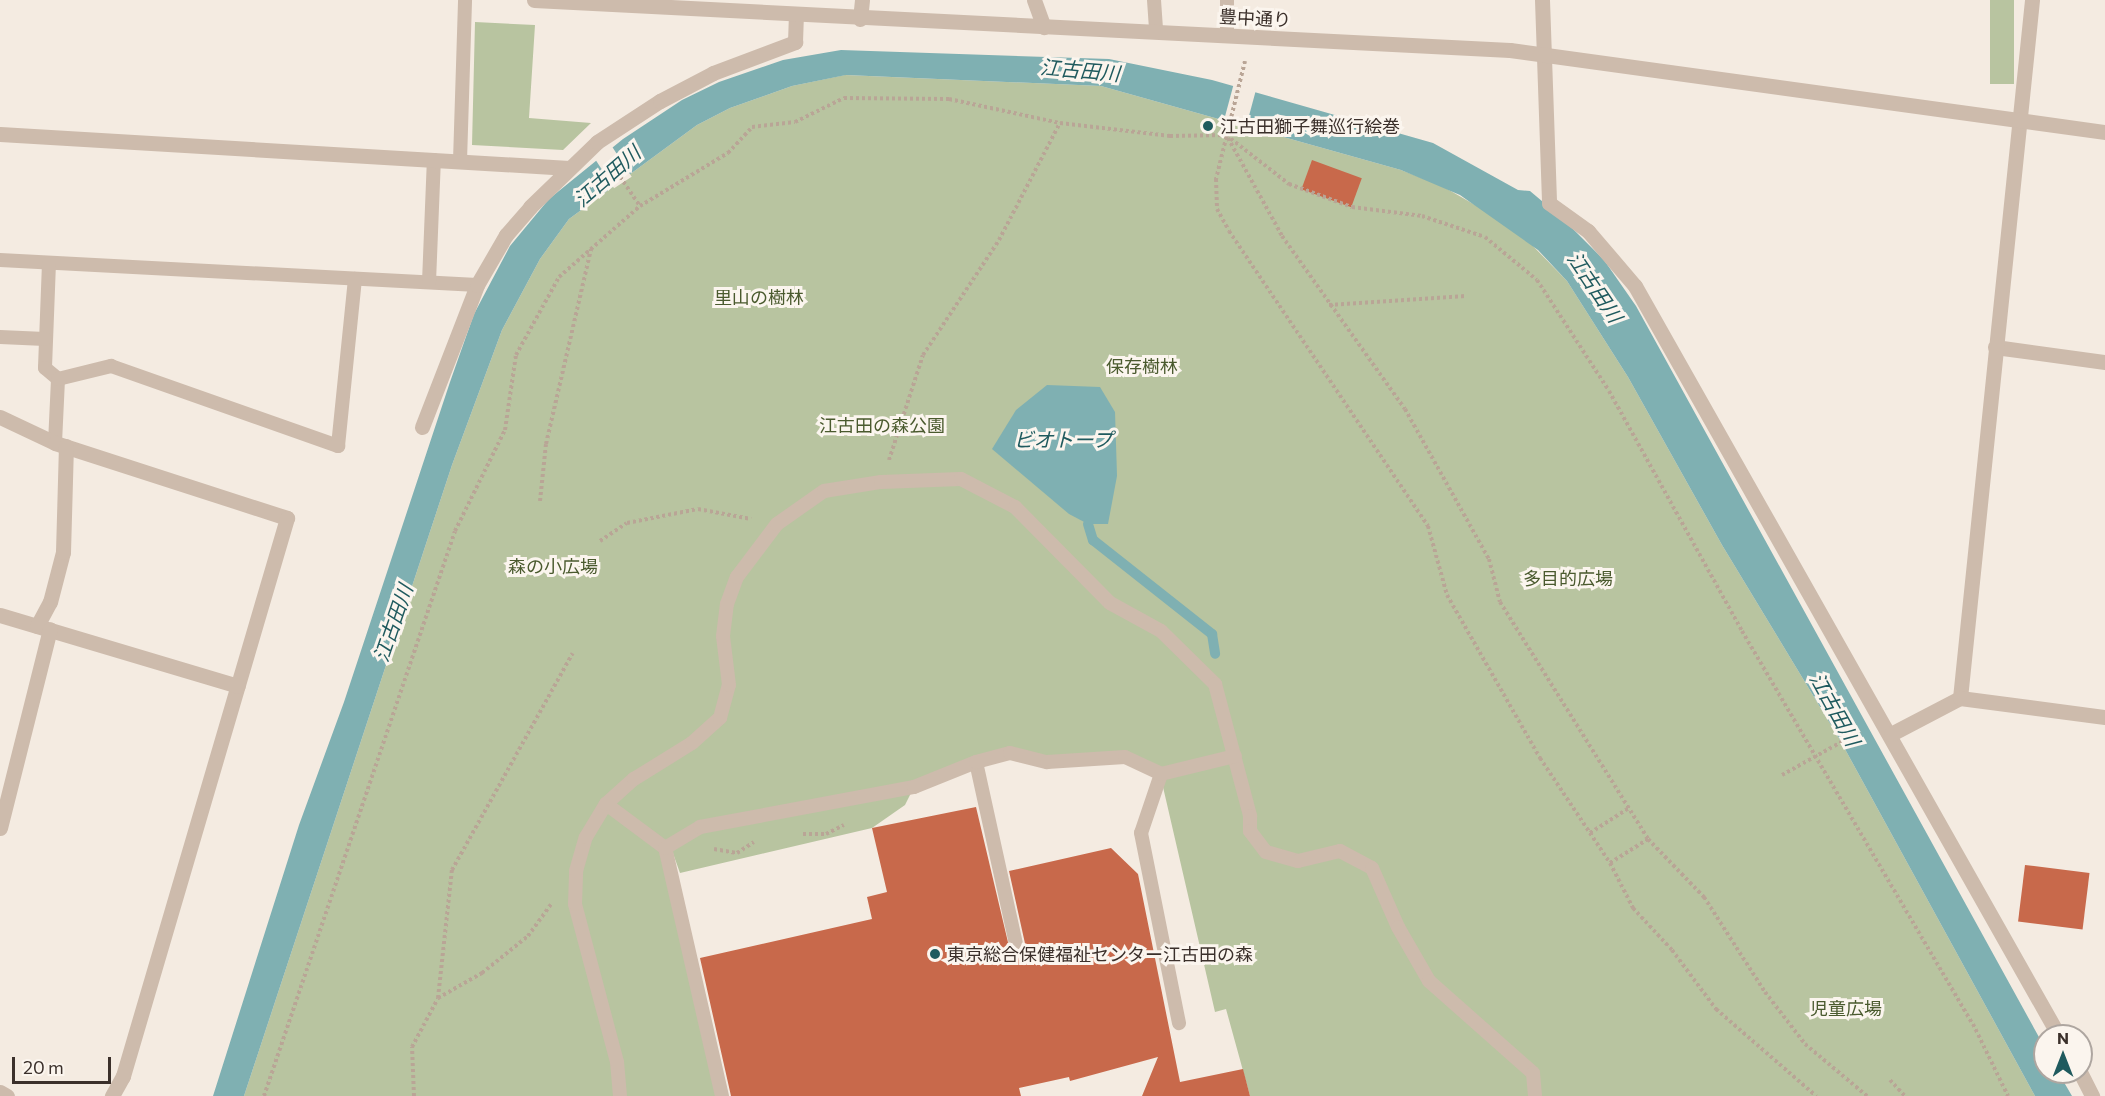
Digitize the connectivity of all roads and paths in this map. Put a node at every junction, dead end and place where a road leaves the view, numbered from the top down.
1 (465, 0) edge
2 (534, 0) edge
3 (862, 0) edge
4 (1034, 0) edge
5 (1154, 0) edge
6 (1227, 0) edge
7 (1542, 0) edge
8 (2032, 0) edge
9 (796, 15) junction
10 (860, 19) junction
11 (1044, 27) junction
12 (1156, 32) junction
13 (1227, 36) junction
14 (1543, 54) junction
15 (1245, 69) dead end
16 (2019, 120) junction
17 (1060, 123) junction
18 (2105, 132) edge
19 (0, 134) edge
20 (1226, 135) junction
21 (434, 160) junction
22 (460, 161) junction
23 (569, 168) junction
24 (622, 180) dead end
25 (640, 206) junction
26 (591, 248) junction
27 (0, 260) edge
28 (49, 262) junction
29 (355, 279) junction
30 (429, 282) junction
31 (477, 285) junction
32 (1466, 296) dead end
33 (1328, 305) junction
34 (0, 337) edge
35 (45, 339) junction
36 (1995, 347) junction
37 (2105, 362) edge
38 (58, 379) junction
39 (0, 417) edge
40 (422, 428) dead end
41 (60, 444) junction
42 (881, 482) junction
43 (540, 501) dead end
44 (777, 524) junction
45 (600, 541) dead end
46 (0, 615) edge
47 (44, 627) junction
48 (573, 653) dead end
49 (238, 686) junction
50 (1960, 698) junction
51 (2105, 717) edge
52 (1882, 719) junction
53 (1891, 734) junction
54 (1235, 756) junction
55 (1815, 756) junction
56 (976, 762) junction
57 (1161, 774) junction
58 (1782, 775) dead end
59 (606, 804) junction
60 (1629, 808) junction
61 (0, 828) edge
62 (1590, 833) junction
63 (1648, 838) junction
64 (665, 848) junction
65 (1610, 863) junction
66 (576, 871) junction
67 (1017, 949) dead end
68 (438, 998) junction
69 (1179, 1023) dead end
70 (2053, 1024) edge
71 (1890, 1080) dead end
72 (0, 1092) edge
73 (7, 1096) edge
74 (112, 1096) edge
75 (264, 1096) edge
76 (414, 1096) edge
77 (620, 1096) edge
78 (722, 1096) edge
79 (1535, 1096) edge
80 (1816, 1096) edge
81 (1867, 1096) edge
82 (1905, 1096) edge
83 (2008, 1096) edge

1 - 22 lane
2 - 9 street, 豊中通り
3 - 10 street
4 - 11 street
5 - 12 lane
6 - 13 lane
7 - 14 street
8 - 16 street
9 - 10 street, 豊中通り
9 - 23 street
10 - 11 street, 豊中通り
11 - 12 street, 豊中通り
12 - 13 street, 豊中通り
13 - 14 street, 豊中通り
14 - 16 street, 豊中通り
14 - 52 street
15 - 20 path
16 - 18 street, 豊中通り
16 - 36 street
17 - 20 path
17 - 25 path
17 - 42 path
19 - 21 street
20 - 33 path
20 - 55 path
20 - 62 path
21 - 22 street
21 - 30 lane
22 - 23 street
23 - 31 street
24 - 25 path
25 - 26 path
26 - 43 path
26 - 75 path
27 - 28 lane
28 - 29 lane
28 - 35 lane
29 - 30 lane
29 - 38 lane
30 - 31 lane
31 - 40 street
32 - 33 path
33 - 60 path
34 - 35 lane
35 - 38 lane
36 - 37 street
36 - 50 street
38 - 41 lane
39 - 41 street
41 - 47 street
41 - 49 street
42 - 44 lane
42 - 54 lane
44 - 45 path
44 - 59 lane
46 - 47 street
47 - 49 street
47 - 61 street
48 - 68 path
49 - 74 street
50 - 51 street
50 - 53 street
52 - 53 street
52 - 55 path
53 - 70 street
54 - 57 lane
54 - 79 lane
55 - 58 path
55 - 83 path
56 - 57 lane
56 - 64 lane
56 - 67 lane
57 - 69 lane
59 - 64 lane
59 - 66 lane
60 - 62 path
60 - 63 path
62 - 65 path
63 - 65 path
63 - 81 path
64 - 78 lane
65 - 80 path
66 - 68 path
66 - 77 lane
68 - 76 path
71 - 82 path
72 - 73 street

